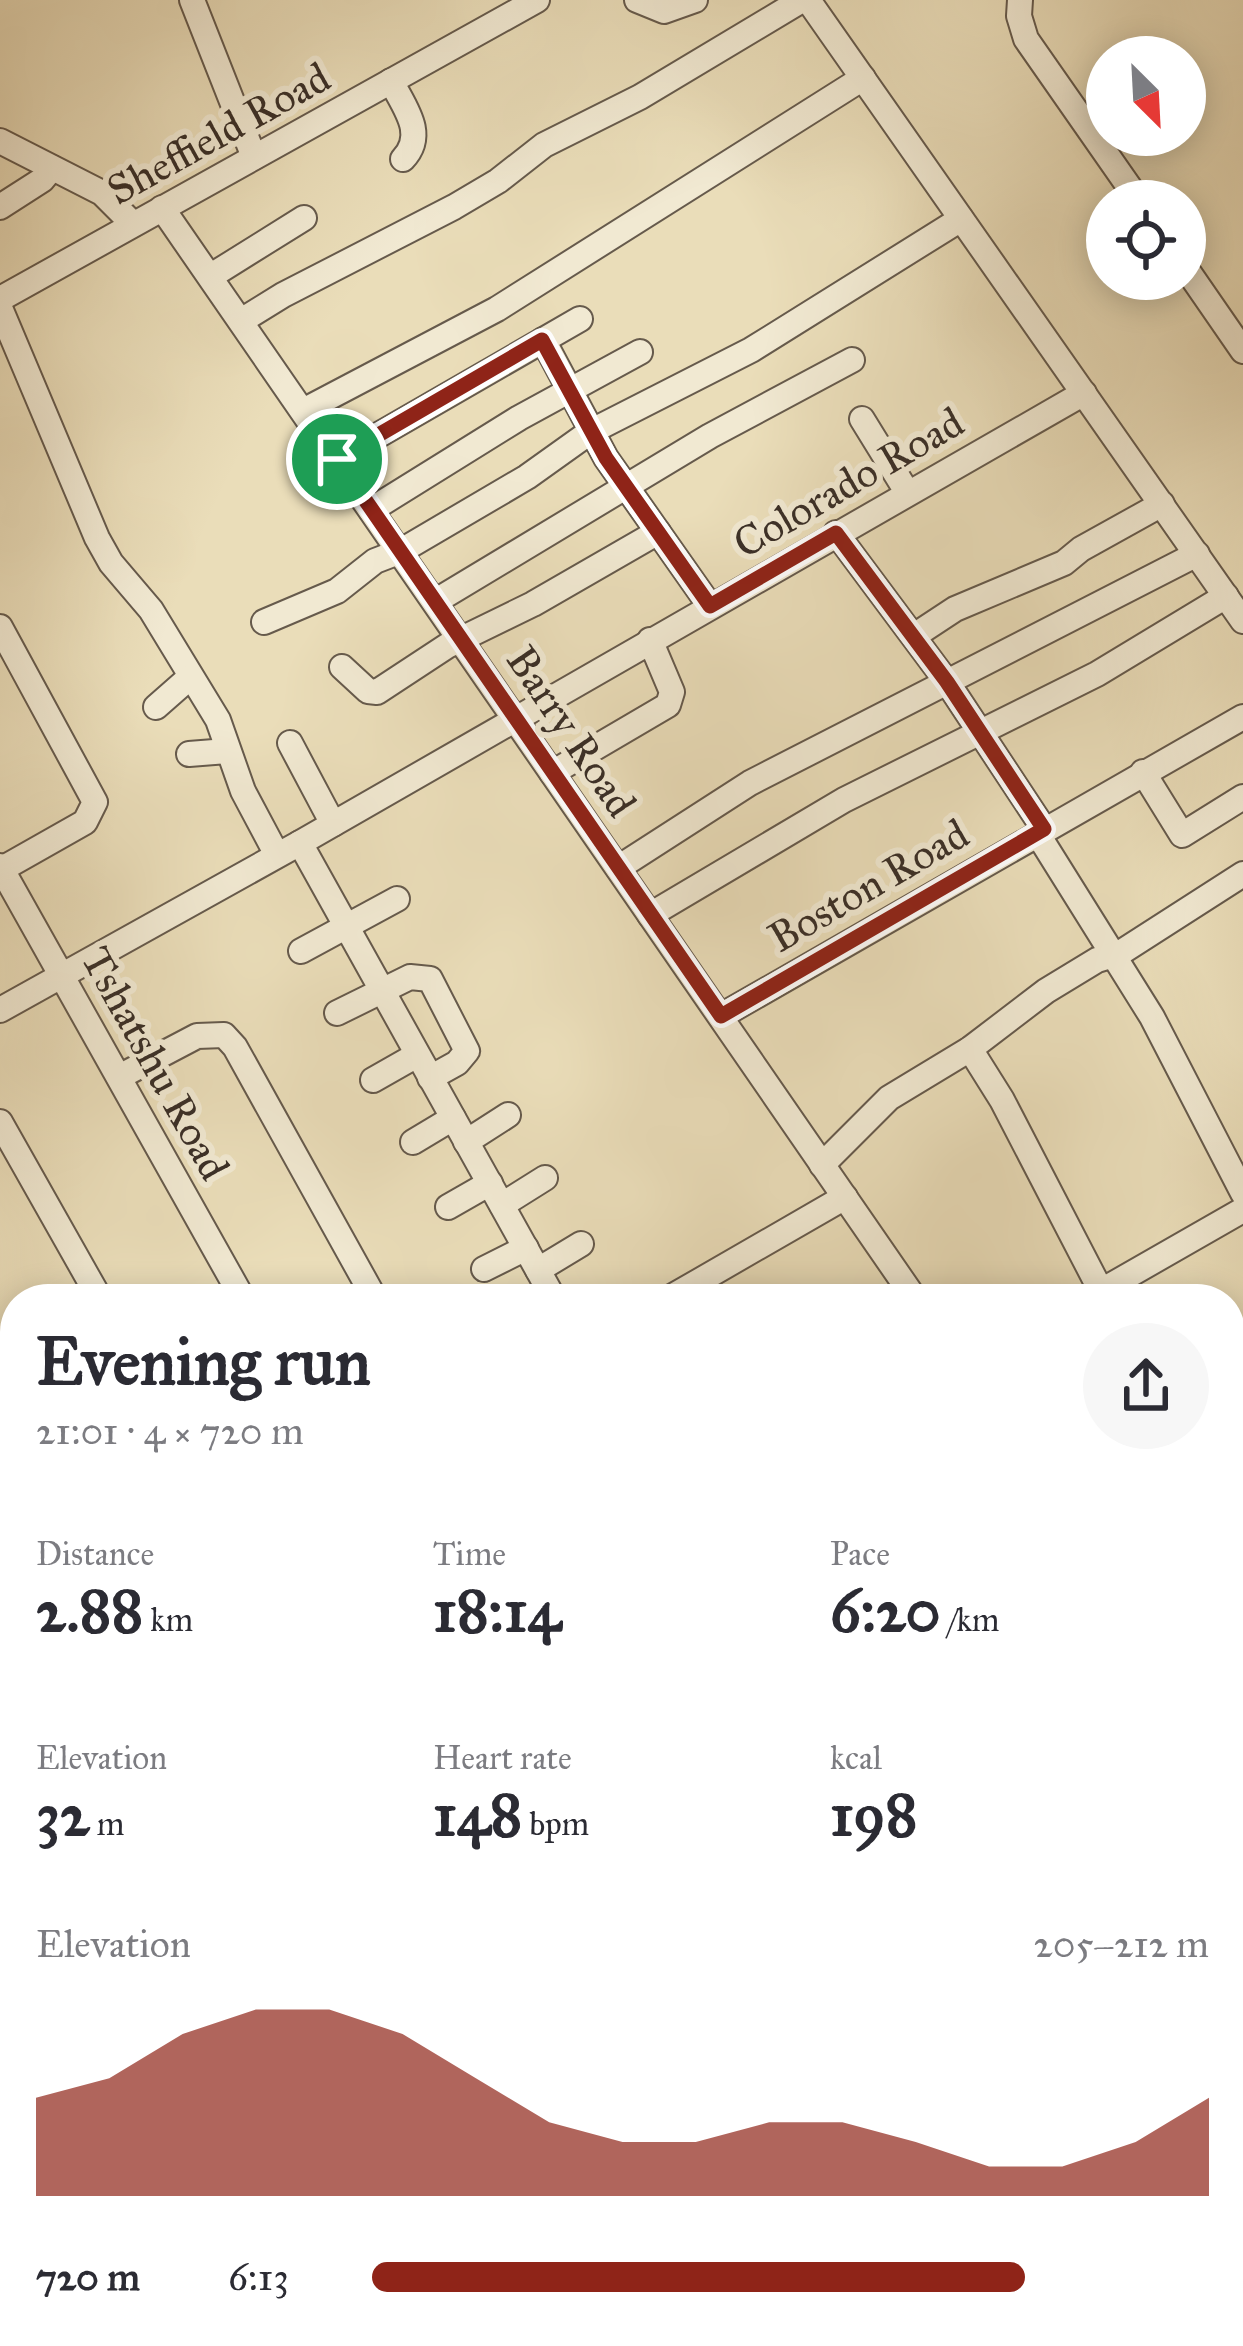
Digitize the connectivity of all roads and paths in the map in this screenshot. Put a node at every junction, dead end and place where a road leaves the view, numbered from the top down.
1 (192, 0) edge
2 (537, 0) edge
3 (637, 0) edge
4 (695, 0) edge
5 (805, 0) edge
6 (1020, 0) edge
7 (863, 78) junction
8 (391, 81) junction
9 (0, 141) edge
10 (254, 157) junction
11 (403, 159) dead end
12 (52, 168) junction
13 (1124, 180) edge
14 (0, 206) edge
15 (162, 208) junction
16 (304, 218) dead end
17 (962, 219) junction
18 (134, 224) junction
19 (211, 276) junction
20 (1206, 297) edge
21 (0, 303) edge
22 (580, 320) dead end
23 (242, 321) junction
24 (542, 340) junction
25 (1243, 350) edge
26 (640, 352) dead end
27 (852, 360) dead end
28 (569, 392) junction
29 (1084, 393) junction
30 (303, 411) junction
31 (862, 419) dead end
32 (590, 432) junction
33 (337, 459) junction
34 (626, 488) junction
35 (907, 492) junction
36 (1162, 504) junction
37 (371, 510) junction
38 (658, 532) junction
39 (836, 533) junction
40 (401, 551) junction
41 (1197, 554) junction
42 (1226, 596) junction
43 (436, 601) junction
44 (710, 606) junction
45 (1243, 621) edge
46 (264, 622) dead end
47 (0, 627) edge
48 (914, 636) junction
49 (461, 639) junction
50 (650, 640) junction
51 (342, 667) dead end
52 (189, 678) junction
53 (947, 682) junction
54 (156, 707) dead end
55 (514, 717) junction
56 (1243, 717) edge
57 (979, 733) junction
58 (290, 743) dead end
59 (227, 751) junction
60 (189, 754) dead end
61 (1143, 772) junction
62 (552, 773) junction
63 (1243, 797) edge
64 (333, 824) junction
65 (1041, 831) junction
66 (288, 850) junction
67 (1, 868) edge
68 (618, 868) junction
69 (1243, 874) edge
70 (397, 898) dead end
71 (650, 915) junction
72 (345, 926) junction
73 (301, 951) dead end
74 (1111, 956) junction
75 (61, 974) junction
76 (382, 991) junction
77 (0, 1010) edge
78 (337, 1013) dead end
79 (721, 1016) junction
80 (970, 1049) junction
81 (417, 1055) junction
82 (119, 1077) junction
83 (430, 1078) junction
84 (373, 1080) dead end
85 (508, 1115) dead end
86 (453, 1118) junction
87 (0, 1122) edge
88 (413, 1142) dead end
89 (466, 1142) junction
90 (822, 1165) junction
91 (545, 1178) dead end
92 (1243, 1193) edge
93 (496, 1194) junction
94 (845, 1197) junction
95 (448, 1207) dead end
96 (1243, 1210) edge
97 (580, 1244) dead end
98 (532, 1259) junction
99 (484, 1269) dead end
100 (92, 1284) edge
101 (236, 1284) edge
102 (367, 1284) edge
103 (546, 1284) edge
104 (694, 1284) edge
105 (905, 1284) edge
106 (1089, 1284) edge
107 (1113, 1284) edge

1 - 10 street
2 - 8 street, Sheffield Road
3 - 4 street
5 - 7 street
5 - 23 street
6 - 13 street
7 - 17 street
7 - 30 street
8 - 10 street, Sheffield Road
8 - 11 street
9 - 12 street
10 - 15 street, Sheffield Road
12 - 14 street
12 - 18 street
15 - 18 street, Sheffield Road
15 - 19 street, Barry Road
16 - 19 street
17 - 29 street
17 - 32 street
18 - 21 street, Sheffield Road
19 - 23 street, Barry Road
20 - 25 street
21 - 52 street
22 - 24 street
23 - 30 street, Barry Road
24 - 28 street
24 - 33 street
26 - 28 street
27 - 34 street
28 - 32 street
28 - 37 street
29 - 35 street, Colorado Road
29 - 36 street
30 - 33 street, Barry Road
31 - 35 street
32 - 34 street
32 - 40 street
33 - 37 street, Barry Road
34 - 38 street
34 - 43 street
35 - 39 street, Colorado Road
36 - 41 street
36 - 48 street
37 - 40 street, Barry Road
38 - 44 street
38 - 49 street
39 - 44 street, Colorado Road
39 - 48 street
40 - 43 street, Barry Road
40 - 46 street
41 - 42 street
41 - 53 street
42 - 45 street
42 - 57 street
43 - 49 street, Barry Road
44 - 50 street, Colorado Road
47 - 67 street
48 - 53 street
49 - 51 street
49 - 55 street, Barry Road
50 - 55 street, Colorado Road
50 - 62 street
52 - 54 street
52 - 59 street
53 - 57 street
53 - 68 street
55 - 62 street, Barry Road
55 - 64 street, Colorado Road
56 - 61 street, Boston Road
57 - 65 street
57 - 71 street
58 - 64 street
59 - 60 street
59 - 66 street
61 - 63 street
61 - 65 street, Boston Road
62 - 68 street, Barry Road
64 - 66 street, Colorado Road
65 - 74 street
65 - 79 street, Boston Road
66 - 72 street
66 - 75 street, Colorado Road
67 - 75 street, Tshatshu Road
68 - 71 street, Barry Road
69 - 74 street
70 - 72 street
71 - 79 street, Barry Road
72 - 73 street
72 - 76 street
74 - 80 street
74 - 92 street
75 - 77 street, Colorado Road
75 - 82 street, Tshatshu Road
76 - 78 street
76 - 81 street
76 - 83 street
79 - 90 street, Barry Road
80 - 90 street
80 - 106 street
81 - 83 street
81 - 84 street
82 - 101 street, Tshatshu Road
82 - 102 street
83 - 86 street
85 - 89 street
86 - 88 street
86 - 89 street
87 - 100 street
89 - 93 street
90 - 94 street, Barry Road
91 - 93 street
93 - 95 street
93 - 98 street
94 - 104 street
94 - 105 street, Barry Road
96 - 107 street
97 - 98 street
98 - 99 street
98 - 103 street

